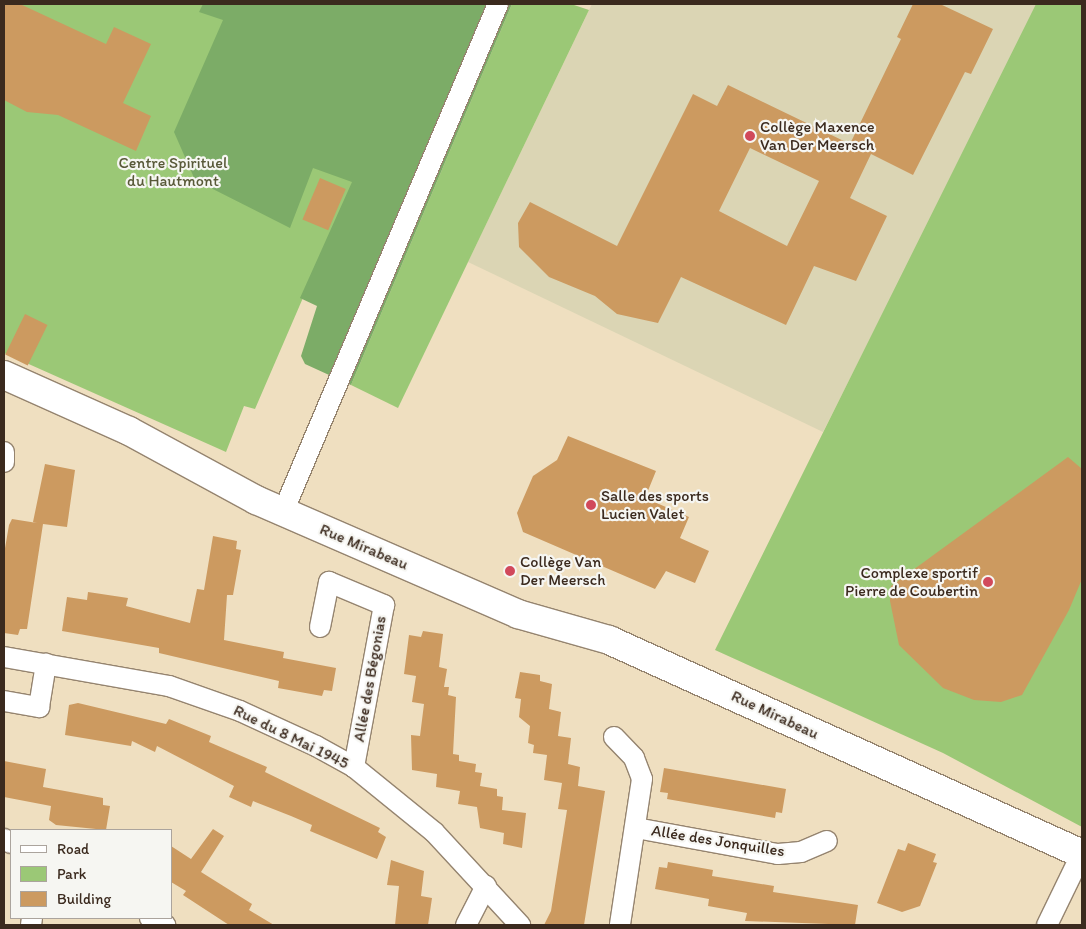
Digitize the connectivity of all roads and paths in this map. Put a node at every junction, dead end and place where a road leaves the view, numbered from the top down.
1 (498, 4) edge
2 (4, 375) edge
3 (4, 452) edge
4 (4, 462) edge
5 (286, 504) junction
6 (320, 627) dead end
7 (4, 657) edge
8 (46, 664) junction
9 (4, 701) edge
10 (614, 738) dead end
11 (354, 767) junction
12 (636, 828) junction
13 (828, 841) dead end
14 (1080, 863) edge
15 (486, 886) junction
16 (152, 919) edge
17 (165, 925) edge
18 (466, 925) edge
19 (520, 925) edge
20 (620, 925) edge
21 (1047, 925) edge

1 - 5 street
2 - 5 main road, Rue Mirabeau
3 - 4 street
5 - 14 main road, Rue Mirabeau
6 - 11 street, Allée des Bégonias
7 - 8 street, Rue du 8 Mai 1945
8 - 9 street
8 - 11 street, Rue du 8 Mai 1945
10 - 12 street
11 - 15 street, Rue du 8 Mai 1945
12 - 13 street, Allée des Jonquilles
12 - 20 street
14 - 21 street
15 - 18 street
15 - 19 street, Rue du 8 Mai 1945
16 - 17 street

